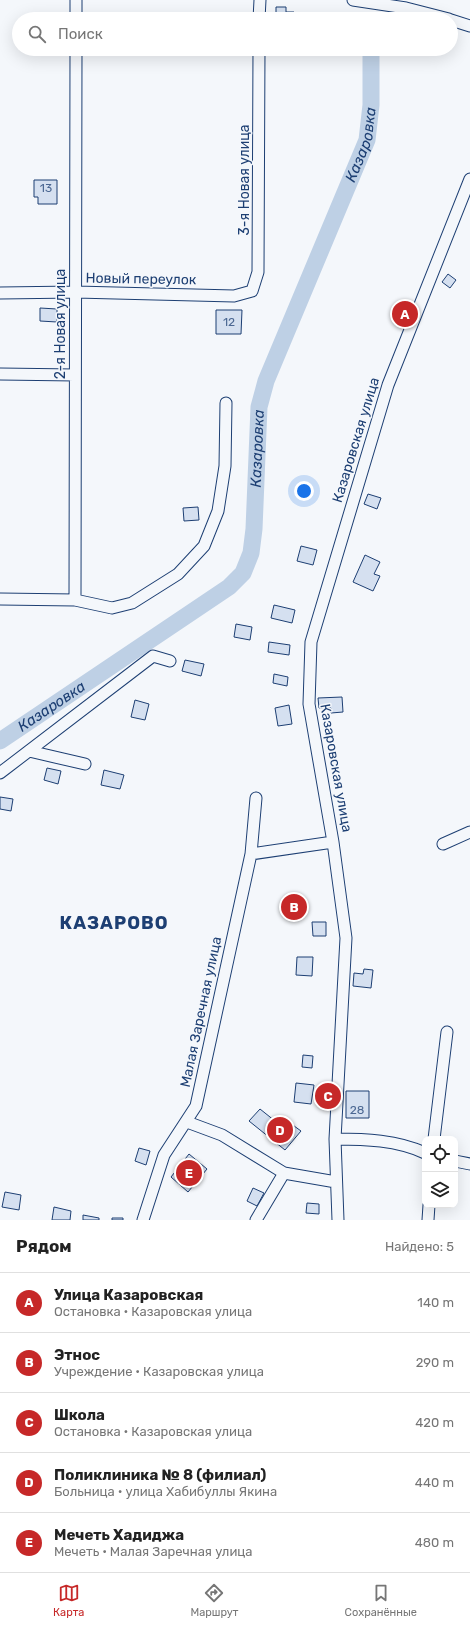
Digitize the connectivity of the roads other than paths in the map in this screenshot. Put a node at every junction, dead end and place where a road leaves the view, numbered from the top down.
1 (76, 0) edge
2 (260, 0) edge
3 (353, 0) edge
4 (76, 12) edge
5 (259, 12) edge
6 (422, 12) edge
7 (458, 22) edge
8 (470, 26) edge
9 (76, 56) edge
10 (259, 56) edge
11 (470, 179) edge
12 (76, 292) junction
13 (0, 293) edge
14 (234, 296) joint
15 (0, 374) edge
16 (75, 375) junction
17 (226, 403) dead end
18 (0, 599) edge
19 (75, 600) junction
20 (170, 661) dead end
21 (30, 751) junction
22 (85, 764) dead end
23 (0, 773) edge
24 (256, 798) dead end
25 (470, 832) edge
26 (333, 842) junction
27 (443, 844) dead end
28 (251, 854) junction
29 (447, 1032) dead end
30 (187, 1122) junction
31 (434, 1136) edge
32 (335, 1139) junction
33 (422, 1152) edge
34 (458, 1162) edge
35 (470, 1164) edge
36 (284, 1173) junction
37 (336, 1182) junction
38 (429, 1208) edge
39 (143, 1220) edge
40 (256, 1220) edge
41 (338, 1220) edge
42 (428, 1220) edge

1 - 4 street
2 - 5 street
3 - 6 street
7 - 8 street
9 - 12 street, 2-я Новая улица
10 - 14 street, 3-я Новая улица
11 - 26 street, Казаровская улица
12 - 13 street, Новый переулок
12 - 14 street, Новый переулок
12 - 16 street, 2-я Новая улица
15 - 16 street
16 - 19 street, 2-я Новая улица
17 - 19 street
18 - 19 street
20 - 21 street
21 - 22 street
21 - 23 street
24 - 28 street, Малая Заречная улица
25 - 27 street
26 - 28 street
26 - 32 street, Казаровская улица
28 - 30 street, Малая Заречная улица
29 - 31 street
30 - 36 street
30 - 39 street, Малая Заречная улица
32 - 33 street
32 - 37 street, Казаровская улица
34 - 35 street
36 - 37 street
36 - 40 street
37 - 41 street, Казаровская улица
38 - 42 street

